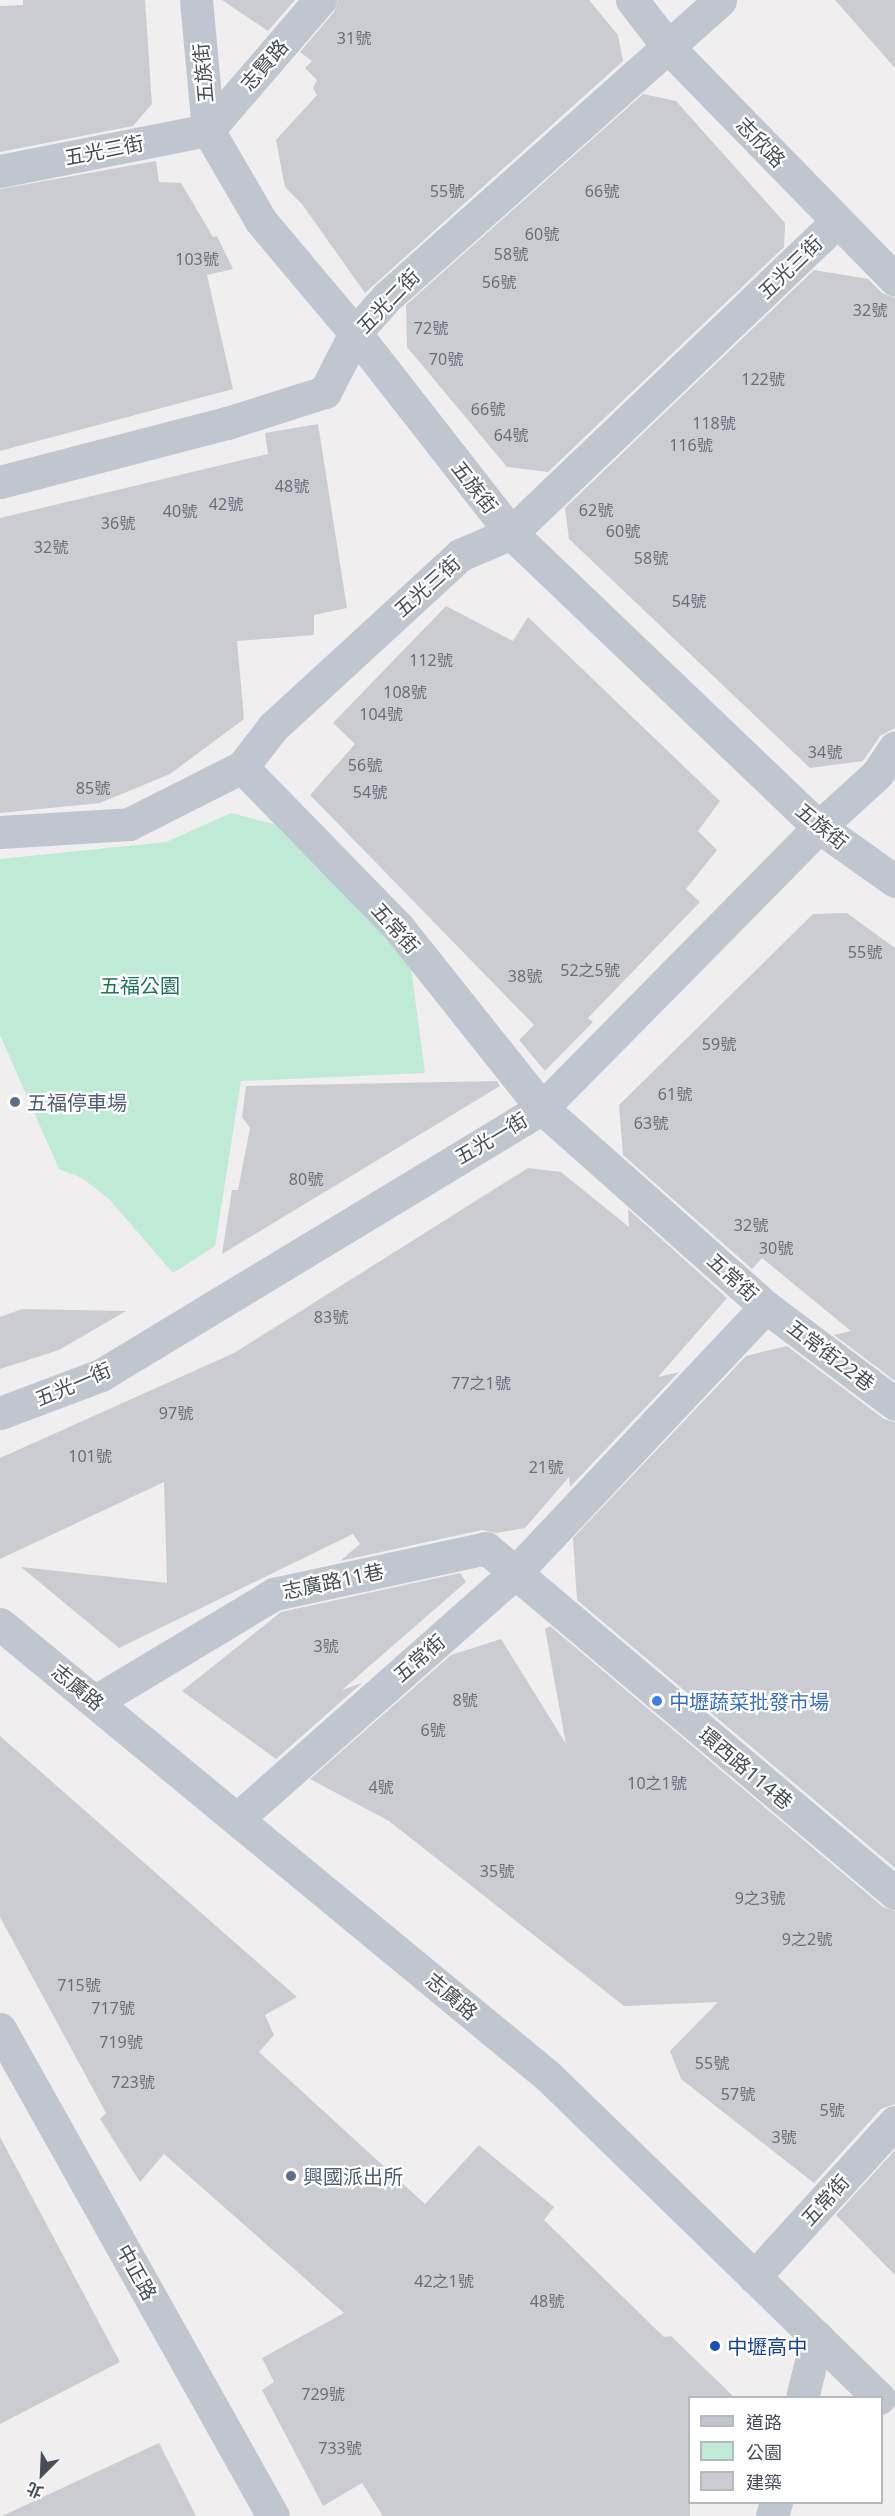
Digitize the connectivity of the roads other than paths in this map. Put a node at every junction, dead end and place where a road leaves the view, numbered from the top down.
1 (196, 0) edge
2 (320, 0) edge
3 (632, 0) edge
4 (720, 0) edge
5 (668, 47) junction
6 (208, 129) junction
7 (0, 171) edge
8 (837, 222) junction
9 (895, 280) edge
10 (355, 333) junction
11 (0, 482) edge
12 (511, 533) junction
13 (895, 747) edge
14 (242, 767) junction
15 (819, 827) junction
16 (0, 832) edge
17 (895, 881) edge
18 (542, 1107) junction
19 (766, 1307) junction
20 (895, 1404) edge
21 (0, 1413) edge
22 (514, 1574) junction
23 (0, 1624) edge
24 (96, 1701) junction
25 (238, 1818) junction
26 (895, 1893) edge
27 (0, 2029) edge
28 (895, 2122) edge
29 (754, 2277) junction
30 (817, 2337) junction
31 (802, 2396) edge
32 (877, 2396) edge
33 (883, 2402) edge
34 (895, 2413) edge
35 (261, 2512) edge

1 - 6 street, 五族街
2 - 6 street, 志賢路
3 - 5 street, 志欣路
4 - 5 street, 五光二街
5 - 8 street, 志欣路
5 - 10 street, 五光二街
6 - 7 street, 五光三街
6 - 10 street, 五族街
8 - 9 street, 志欣路
8 - 12 street, 五光三街
10 - 11 street, 五光二街
10 - 12 street, 五族街
12 - 14 street, 五光三街
12 - 15 street, 五族街
13 - 15 street, 五光一街
14 - 16 street, 五光三街
14 - 18 street, 五常街
15 - 17 street, 五族街
15 - 18 street, 五光一街
18 - 19 street, 五常街
18 - 21 street, 五光一街
19 - 20 street, 五常街22巷
19 - 22 street, 五常街
22 - 24 street, 志廣路11巷
22 - 25 street, 五常街
22 - 26 street, 環西路114巷
23 - 24 street, 志廣路
24 - 25 street, 志廣路
25 - 29 street, 志廣路
27 - 35 street, 中正路
28 - 29 street, 五常街
29 - 30 street, 志廣路
30 - 31 street
30 - 32 street, 志廣路
33 - 34 street, 志廣路

